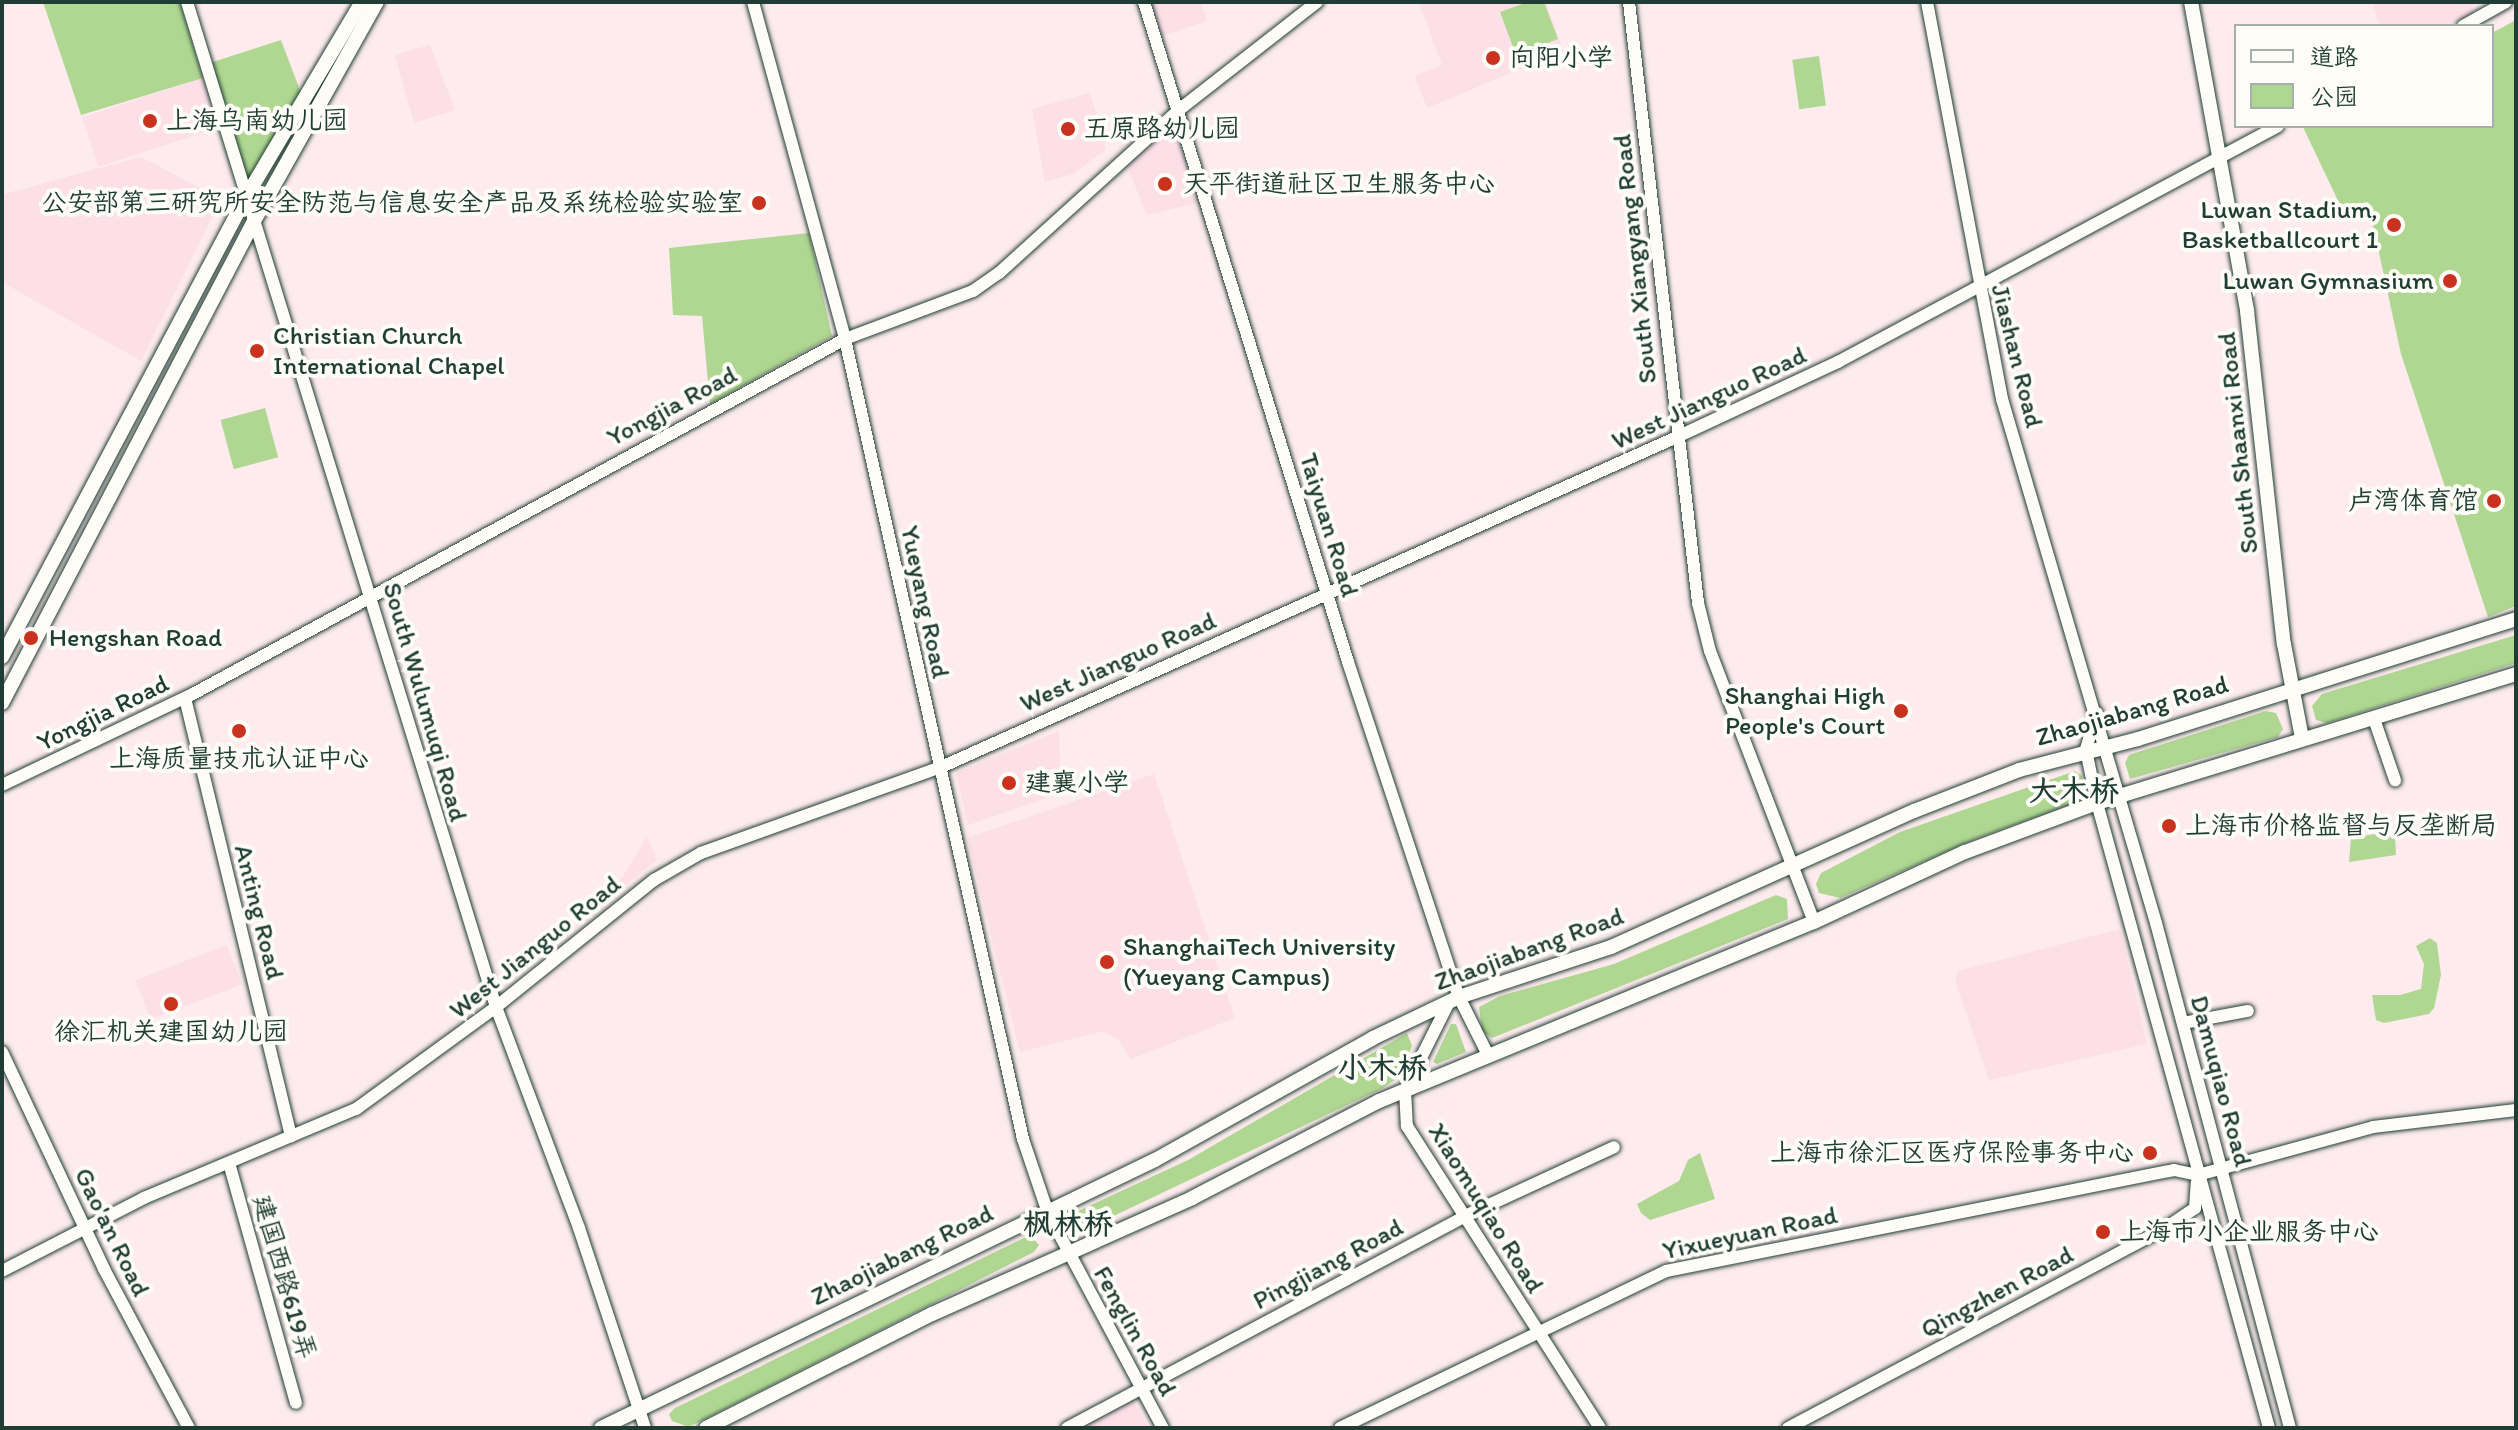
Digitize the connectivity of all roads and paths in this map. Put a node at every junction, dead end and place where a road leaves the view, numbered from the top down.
1 (187, 2) edge
2 (362, 2) edge
3 (377, 2) edge
4 (753, 2) edge
5 (1144, 2) edge
6 (1317, 2) edge
7 (1629, 2) edge
8 (1927, 2) edge
9 (2191, 2) edge
10 (2506, 2) edge
11 (2467, 24) edge
12 (1180, 109) junction
13 (2274, 128) edge
14 (2218, 155) junction
15 (246, 197) junction
16 (254, 221) junction
17 (1978, 289) junction
18 (845, 339) junction
19 (1677, 437) junction
20 (372, 594) junction
21 (1327, 595) junction
22 (2516, 619) edge
23 (2, 657) edge
24 (2516, 674) edge
25 (2291, 687) junction
26 (185, 698) junction
27 (2, 703) edge
28 (2097, 713) junction
29 (2374, 719) junction
30 (2302, 738) junction
31 (2106, 745) junction
32 (2086, 750) junction
33 (939, 768) junction
34 (2395, 780) dead end
35 (2, 785) edge
36 (2120, 796) junction
37 (2097, 803) junction
38 (1792, 868) junction
39 (1814, 922) junction
40 (1454, 999) junction
41 (496, 1007) junction
42 (2248, 1011) dead end
43 (2183, 1023) junction
44 (2, 1052) edge
45 (1488, 1055) junction
46 (1405, 1090) junction
47 (2516, 1110) edge
48 (291, 1136) junction
49 (1614, 1147) dead end
50 (229, 1163) junction
51 (2222, 1169) junction
52 (2198, 1175) junction
53 (1048, 1213) junction
54 (1465, 1216) junction
55 (84, 1227) junction
56 (1069, 1255) junction
57 (2, 1271) edge
58 (1538, 1331) junction
59 (1142, 1388) junction
60 (296, 1403) dead end
61 (641, 1407) junction
62 (189, 1428) edge
63 (601, 1428) edge
64 (645, 1428) edge
65 (706, 1428) edge
66 (1067, 1428) edge
67 (1163, 1428) edge
68 (1340, 1428) edge
69 (1600, 1428) edge
70 (1788, 1428) edge
71 (2269, 1428) edge
72 (2290, 1428) edge

1 - 15 street, South Wulumuqi Road
2 - 15 main road
3 - 16 main road
4 - 18 street, Yueyang Road
5 - 12 street, Taiyuan Road
6 - 12 street, Yongjia Road
7 - 19 street, South Xiangyang Road
8 - 17 street, Jiashan Road
9 - 14 main road, South Shaanxi Road
10 - 11 street
12 - 18 street, Yongjia Road
12 - 21 street, Taiyuan Road
13 - 14 street, West Jianguo Road
14 - 17 street, West Jianguo Road
14 - 25 main road, South Shaanxi Road
15 - 16 street, South Wulumuqi Road
15 - 23 main road
16 - 20 street, South Wulumuqi Road
16 - 27 main road
17 - 19 street, West Jianguo Road
17 - 28 street, Jiashan Road
18 - 20 street, Yongjia Road
18 - 33 street, Yueyang Road
19 - 21 street, West Jianguo Road
19 - 38 street, South Xiangyang Road
20 - 26 street, Yongjia Road
20 - 41 street, South Wulumuqi Road
21 - 33 street, West Jianguo Road
21 - 40 street, Taiyuan Road
22 - 25 main road, Zhaojiabang Road
24 - 29 main road
25 - 30 main road, South Shaanxi Road
25 - 31 main road, Zhaojiabang Road
26 - 35 street, Yongjia Road
26 - 48 street, Anting Road
28 - 31 street, Jiashan Road
28 - 32 street
29 - 30 main road
29 - 34 street
30 - 36 main road
31 - 32 main road, Zhaojiabang Road
31 - 36 street, Damuqiao Road
32 - 37 street, Damuqiao Road
32 - 38 main road, Zhaojiabang Road
33 - 41 street, West Jianguo Road
33 - 53 street, Yueyang Road
36 - 37 main road
36 - 43 street, Damuqiao Road
37 - 39 main road
37 - 52 street, Damuqiao Road
38 - 39 street, South Xiangyang Road
38 - 40 main road, Zhaojiabang Road
39 - 45 main road
40 - 45 street, Taiyuan Road
40 - 46 street
40 - 53 main road, Zhaojiabang Road
41 - 48 street, West Jianguo Road
41 - 61 street, South Wulumuqi Road
42 - 43 street
43 - 51 street, Damuqiao Road
44 - 55 street, Gao'an Road
45 - 46 main road
46 - 54 street, Xiaomuqiao Road
46 - 56 main road
47 - 51 street, Yixueyuan Road
48 - 50 street, West Jianguo Road
49 - 54 street, Pingjiang Road
50 - 55 street, West Jianguo Road
50 - 60 street, 建国西路619弄
51 - 52 street, Yixueyuan Road
51 - 72 street, Damuqiao Road
52 - 58 street, Yixueyuan Road
52 - 70 street, Qingzhen Road
52 - 71 street, Damuqiao Road
53 - 56 street, Fenglin Road
53 - 61 main road, Zhaojiabang Road
54 - 58 street, Xiaomuqiao Road
54 - 59 street, Pingjiang Road
55 - 57 street, West Jianguo Road
55 - 62 street, Gao'an Road
56 - 59 street, Fenglin Road
56 - 65 main road
58 - 68 street, Yixueyuan Road
58 - 69 street, Xiaomuqiao Road
59 - 66 street, Pingjiang Road
59 - 67 street, Fenglin Road
61 - 63 main road, Zhaojiabang Road
61 - 64 street, South Wulumuqi Road

